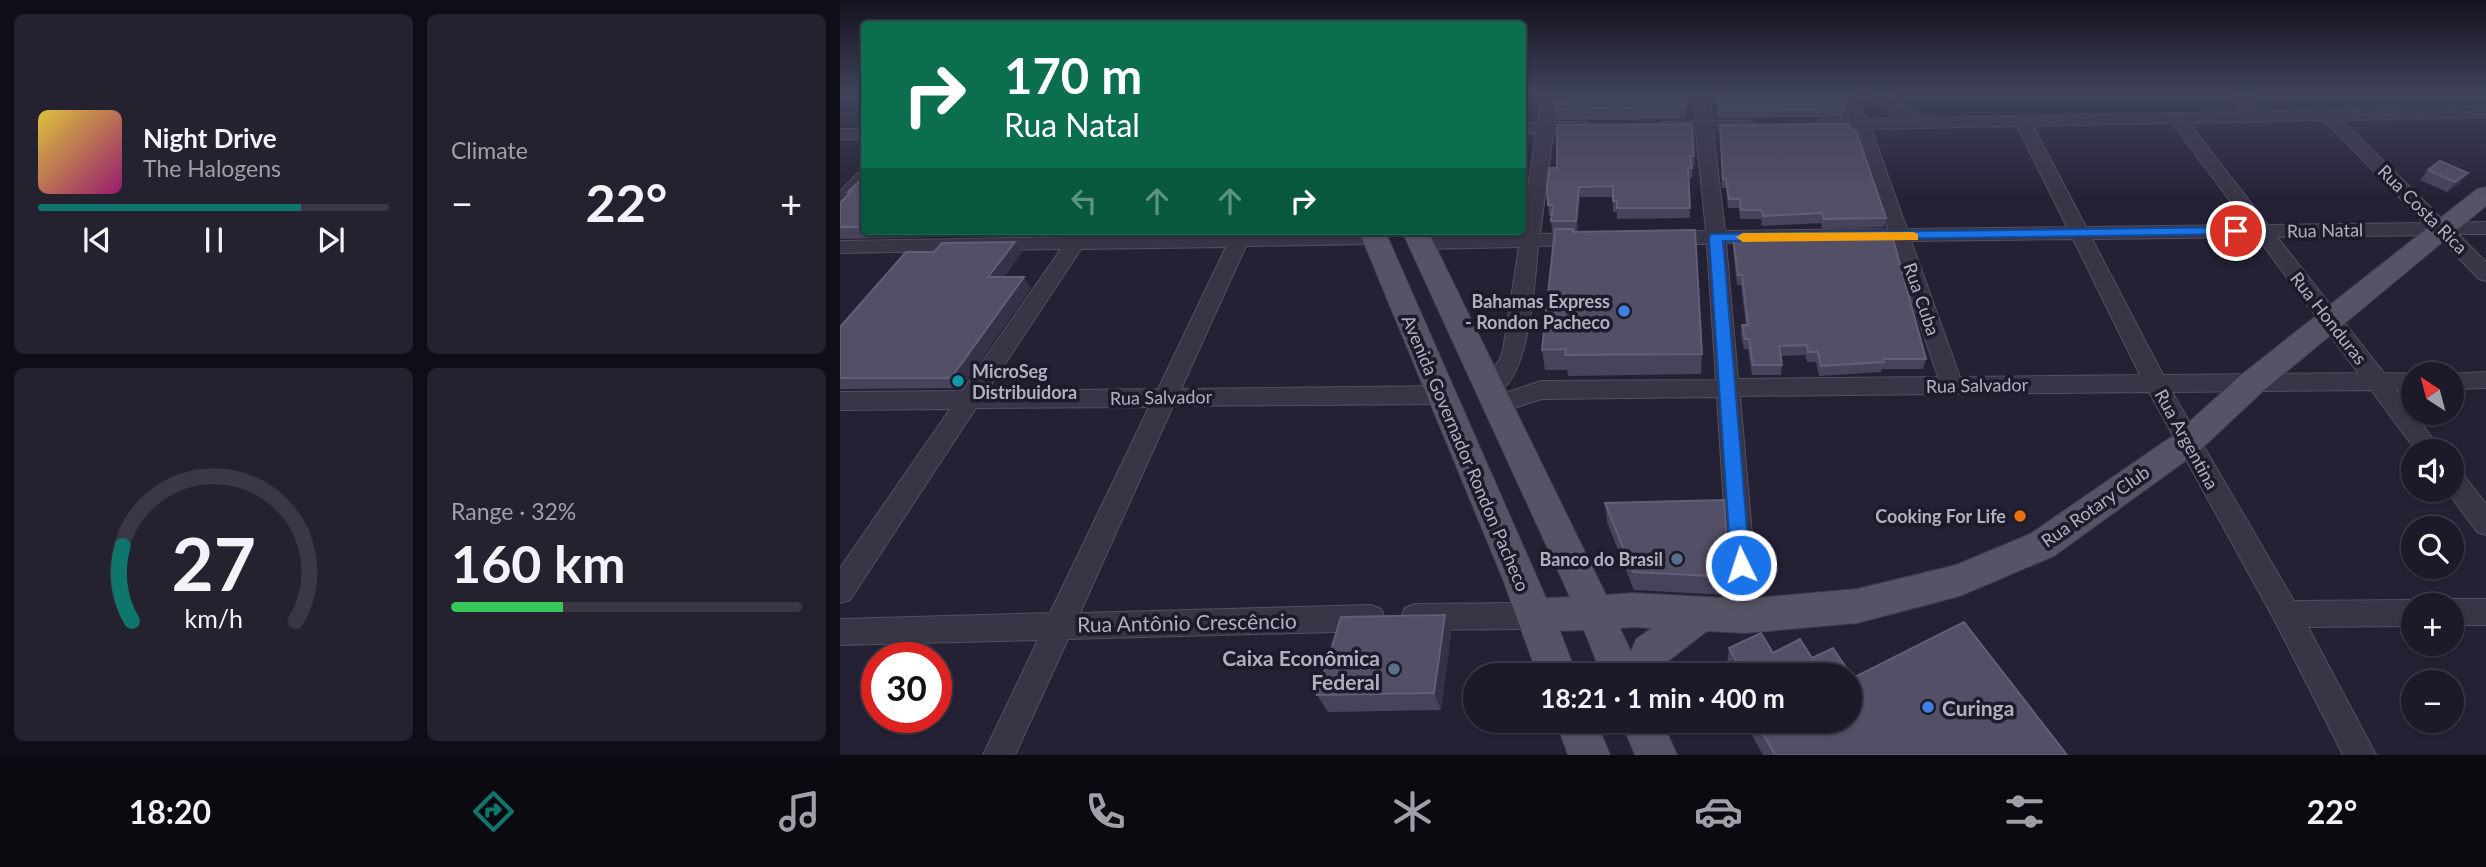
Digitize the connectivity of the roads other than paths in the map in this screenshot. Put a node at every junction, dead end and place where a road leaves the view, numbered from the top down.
1 (1546, 129) edge
2 (1704, 129) edge
3 (1863, 129) edge
4 (2027, 129) edge
5 (2185, 129) edge
6 (2342, 129) edge
7 (840, 134) edge
8 (861, 134) edge
9 (861, 180) edge
10 (2486, 194) edge
11 (840, 202) edge
12 (2486, 228) edge
13 (2443, 229) junction
14 (2262, 231) junction
15 (2080, 233) junction
16 (1241, 236) edge
17 (1369, 236) edge
18 (1078, 237) edge
19 (1716, 237) junction
20 (1901, 237) junction
21 (1429, 238) edge
22 (1649, 238) edge
23 (1596, 239) edge
24 (1530, 240) junction
25 (840, 247) edge
26 (2486, 274) edge
27 (2331, 319) junction
28 (2486, 380) edge
29 (2401, 381) edge
30 (2464, 381) edge
31 (2378, 382) junction
32 (2252, 383) junction
33 (2156, 384) junction
34 (1952, 386) junction
35 (1727, 388) junction
36 (1440, 395) junction
37 (1493, 395) junction
38 (1166, 397) junction
39 (970, 400) junction
40 (840, 401) edge
41 (2421, 439) edge
42 (2189, 442) junction
43 (2464, 495) edge
44 (2486, 524) edge
45 (840, 591) edge
46 (1595, 612) junction
47 (2464, 612) edge
48 (2486, 612) edge
49 (2401, 613) edge
50 (2286, 614) junction
51 (1699, 615) junction
52 (1535, 616) junction
53 (1745, 616) junction
54 (1060, 625) junction
55 (840, 632) edge
56 (1553, 663) edge
57 (1617, 663) edge
58 (1647, 663) edge
59 (1581, 733) edge
60 (1647, 733) edge
61 (999, 755) edge
62 (1589, 755) edge
63 (1656, 755) edge
64 (2360, 755) edge

1 - 24 street
2 - 19 street
3 - 20 street, Rua Cuba
4 - 15 street, Rua Argentina
5 - 14 street, Rua Honduras
6 - 13 street, Rua Costa Rica
7 - 8 street
9 - 11 street
10 - 13 main road, Rua Rotary Club
12 - 13 street, Rua Natal
13 - 14 street, Rua Natal
13 - 26 street, Rua Costa Rica
13 - 27 main road, Rua Rotary Club
14 - 15 street, Rua Natal
14 - 27 street, Rua Honduras
15 - 20 street, Rua Natal
15 - 33 street, Rua Argentina
16 - 17 street
16 - 18 street
16 - 38 street
17 - 36 main road, Avenida Governador Rondon Pacheco
18 - 25 street
18 - 39 street
19 - 20 street, Rua Natal
19 - 22 street, Rua Natal
19 - 35 street
20 - 34 street, Rua Cuba
21 - 24 street
21 - 37 main road
23 - 24 street
24 - 37 street
27 - 31 street, Rua Honduras
27 - 32 main road, Rua Rotary Club
28 - 30 street
29 - 31 street, Rua Salvador
31 - 32 street, Rua Salvador
31 - 41 street, Rua Honduras
32 - 33 street, Rua Salvador
32 - 42 main road, Rua Rotary Club
33 - 34 street, Rua Salvador
33 - 42 street, Rua Argentina
34 - 35 street, Rua Salvador
35 - 37 street, Rua Salvador
35 - 53 street
36 - 38 street, Rua Salvador
36 - 52 main road, Avenida Governador Rondon Pacheco
37 - 46 main road
38 - 39 street, Rua Salvador
38 - 54 street
39 - 40 street, Rua Salvador
39 - 45 street
42 - 50 street, Rua Argentina
42 - 53 main road, Rua Rotary Club
43 - 44 street
46 - 51 main road, Rua Rotary Club
46 - 52 main road, Rua Rotary Club
46 - 57 main road
47 - 48 street
49 - 50 street
50 - 64 street, Rua Argentina
51 - 53 main road, Rua Rotary Club
51 - 58 main road
52 - 54 street, Rua Antônio Crescêncio
52 - 56 main road, Avenida Governador Rondon Pacheco
54 - 55 street, Rua Antônio Crescêncio
54 - 61 street
59 - 62 main road
60 - 63 main road

